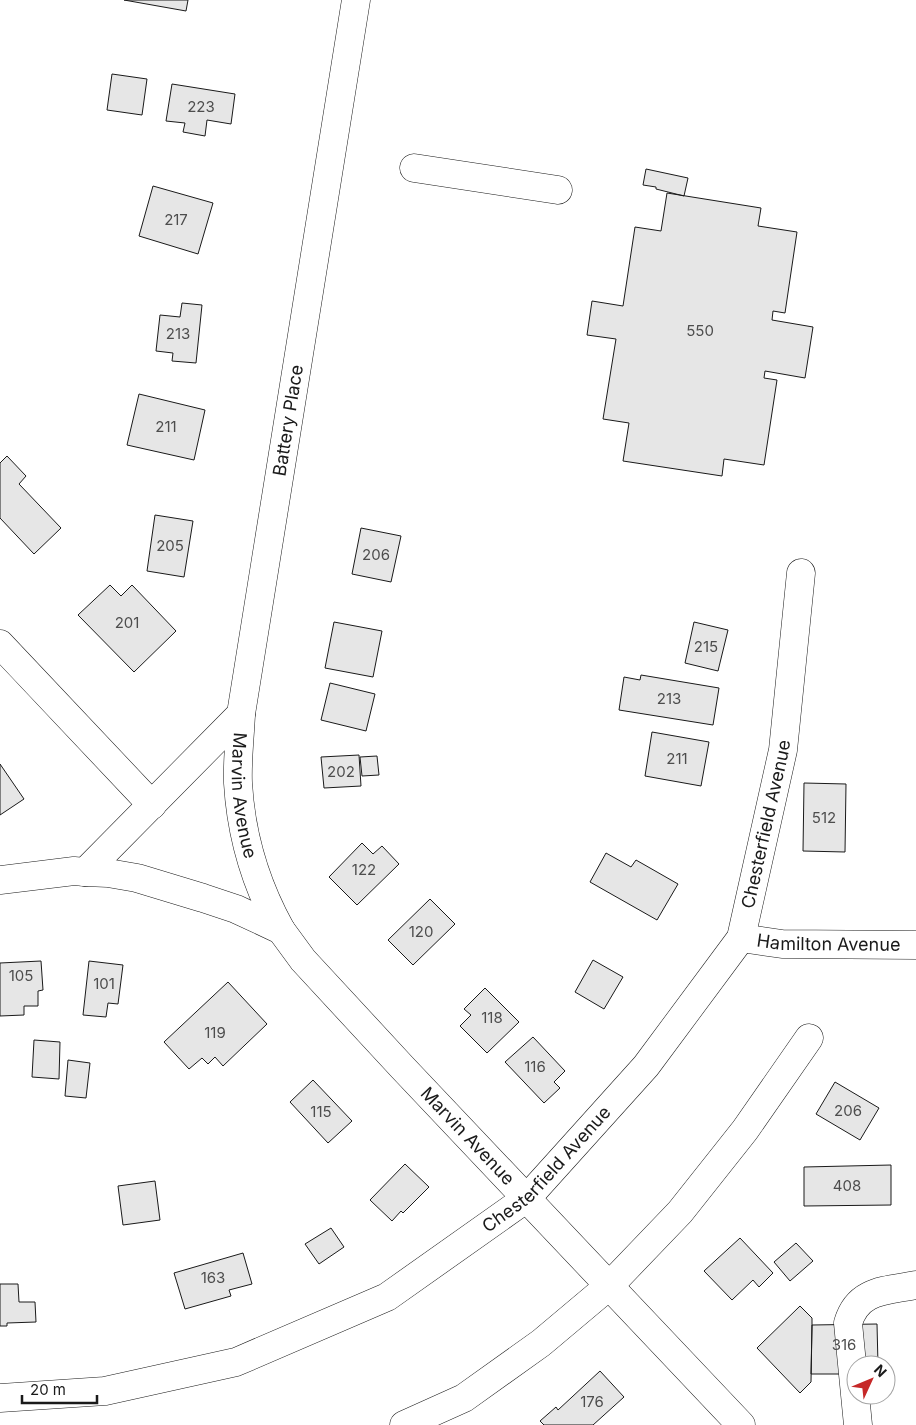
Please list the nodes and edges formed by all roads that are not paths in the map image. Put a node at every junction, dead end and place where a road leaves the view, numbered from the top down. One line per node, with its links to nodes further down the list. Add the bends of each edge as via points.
1 (356, 0): 6 (street, Battery Place)
2 (414, 168): 3 (street)
3 (558, 190)
4 (801, 574): 11 (street, Chesterfield Avenue, via 782,750)
5 (0, 644): 7 (street)
6 (241, 714): 7 (street); 10 (street, Marvin Avenue, via 238,782 242,822 254,869)
7 (152, 805): 8 (street)
8 (85, 872): 9 (street, Marvin Avenue); 10 (street, Marvin Avenue, via 137,878 236,909)
9 (0, 880)
10 (281, 930): 14 (street, Marvin Avenue, via 303,960)
11 (741, 938): 12 (street, Hamilton Avenue, via 782,944); 14 (street, Chesterfield Avenue, via 646,1066)
12 (916, 945)
13 (809, 1038): 15 (street, via 745,1130 680,1212)
14 (527, 1198): 15 (street, Marvin Avenue); 17 (street, Chesterfield Avenue, via 387,1297 236,1362 105,1391)
15 (610, 1285): 18 (street, via 541,1343 464,1398); 19 (street, Marvin Avenue)
16 (916, 1285): 20 (street, via 869,1295 851,1311 848,1323)
17 (0, 1398)
18 (404, 1425)
19 (741, 1425)
20 (858, 1425)

